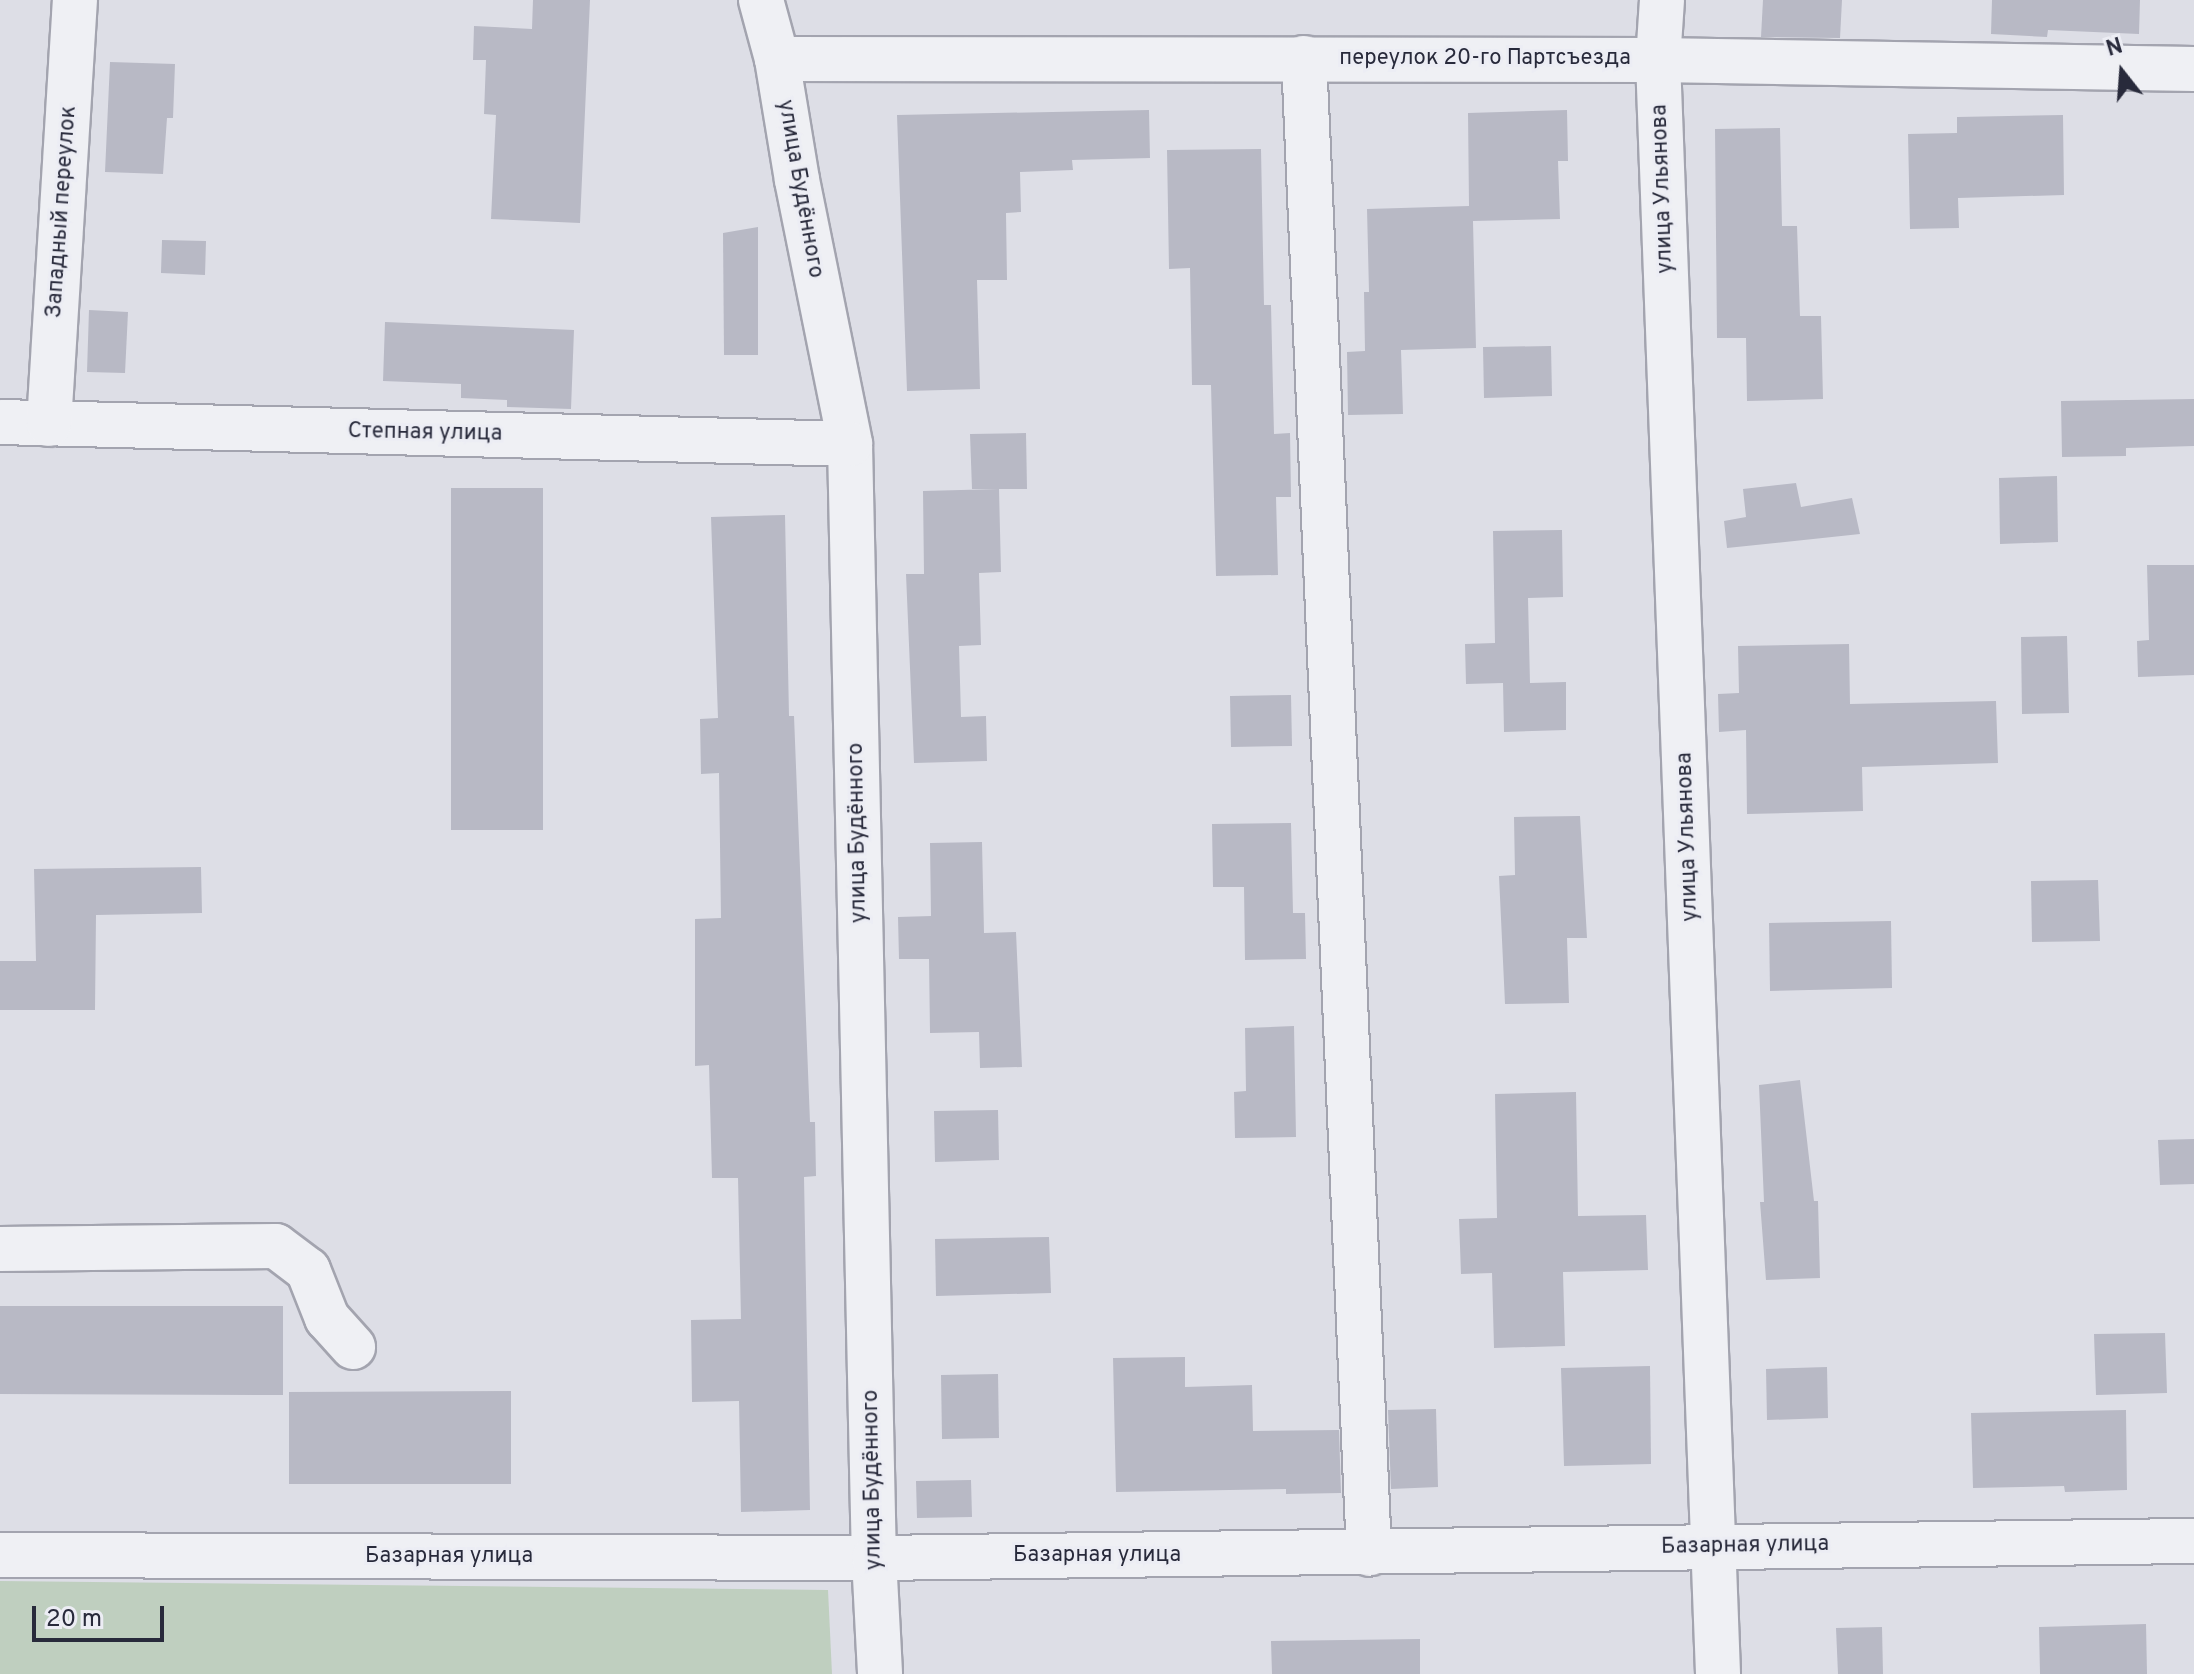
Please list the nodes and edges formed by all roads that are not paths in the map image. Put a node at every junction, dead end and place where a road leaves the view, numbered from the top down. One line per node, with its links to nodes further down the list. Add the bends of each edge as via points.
1 (75, 0): 9 (street, Западный переулок)
2 (761, 0): 5 (street, улица Будённого)
3 (1662, 0): 6 (street, улица Ульянова)
4 (1304, 58): 5 (street, переулок 20-го Партсъезда); 6 (street, переулок 20-го Партсъезда); 15 (street)
5 (777, 59): 10 (street, улица Будённого)
6 (1658, 60): 7 (street, переулок 20-го Партсъезда); 14 (street, улица Ульянова)
7 (2194, 69)
8 (0, 422): 9 (street, Степная улица)
9 (49, 424): 10 (street, Степная улица)
10 (850, 444): 17 (street, улица Будённого)
11 (0, 1249): 12 (street, via 276,1246 308,1270 327,1318)
12 (353, 1347)
13 (2194, 1541): 14 (street, Базарная улица)
14 (1714, 1545): 15 (street, Базарная улица); 19 (street, улица Ульянова)
15 (1369, 1554): 17 (street, Базарная улица)
16 (0, 1555): 17 (street, Базарная улица)
17 (874, 1558): 18 (street, улица Будённого)
18 (880, 1674)
19 (1718, 1674)

